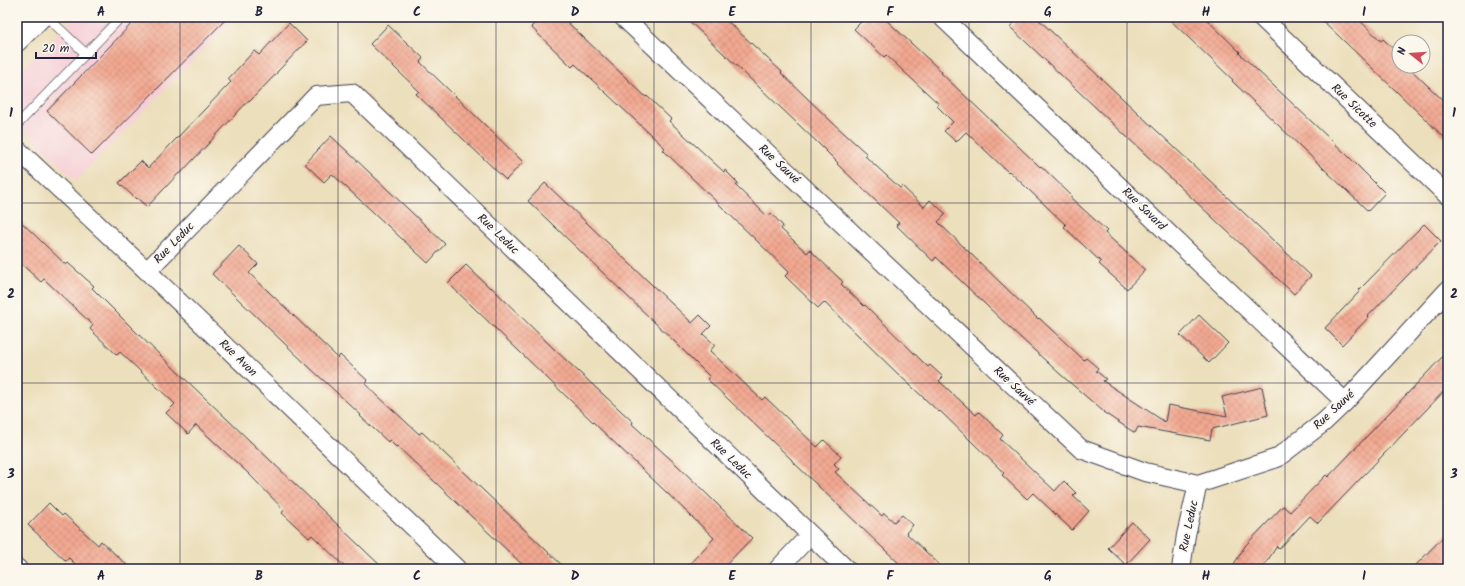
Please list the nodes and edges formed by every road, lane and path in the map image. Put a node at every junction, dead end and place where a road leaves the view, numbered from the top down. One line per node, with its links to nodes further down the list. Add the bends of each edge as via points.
1 (40, 17): 7 (main road)
2 (47, 17): 8 (lane)
3 (121, 17): 8 (lane)
4 (623, 17): 15 (street, Rue Sauvé, via 1081,449 1145,472)
5 (942, 17): 14 (street, Rue Savard)
6 (1261, 17): 11 (street, Rue Sicotte)
7 (17, 40)
8 (85, 53): 9 (lane)
9 (17, 125)
10 (17, 149): 12 (street, Rue Avon)
11 (1448, 196)
12 (147, 271): 16 (street, Rue Leduc, via 316,96 352,93); 17 (street, Rue Avon)
13 (1448, 290): 14 (street, Rue Sauvé)
14 (1345, 402): 15 (street, Rue Sauvé, via 1324,422 1277,458)
15 (1198, 484): 20 (street, Rue Leduc)
16 (810, 535): 18 (street); 19 (street, Rue Leduc)
17 (457, 569)
18 (778, 569)
19 (846, 569)
20 (1181, 569)

